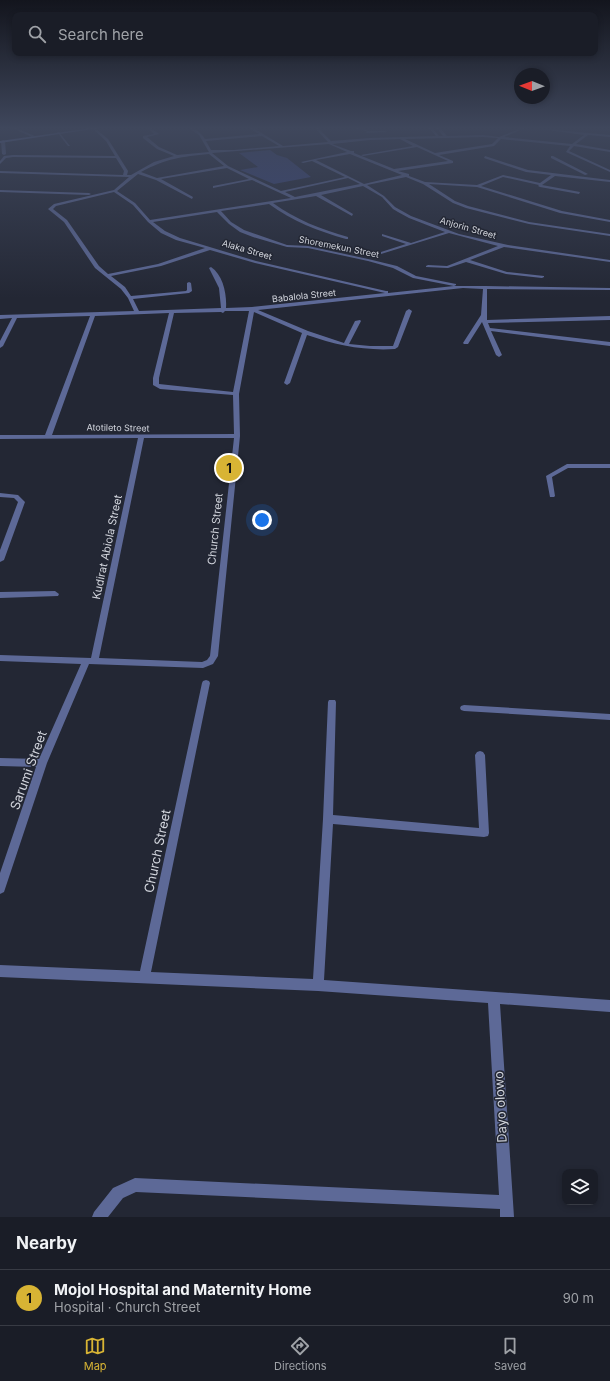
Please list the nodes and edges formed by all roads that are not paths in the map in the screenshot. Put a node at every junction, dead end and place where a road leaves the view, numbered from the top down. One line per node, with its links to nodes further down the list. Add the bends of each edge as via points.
1 (541, 184): 17 (street)
2 (121, 185): 15 (street)
3 (168, 185): 20 (street)
4 (224, 185): 13 (street)
5 (265, 185): 16 (street)
6 (314, 185): 16 (street)
7 (369, 185): 11 (street)
8 (428, 185): 29 (street, via 454,202 496,215 547,227)
9 (461, 185): 12 (street)
10 (480, 185): 12 (street)
11 (364, 186): 19 (street); 27 (street, Anjorin Street, via 386,199 394,208)
12 (477, 186): 26 (street, via 561,212)
13 (214, 187)
14 (0, 191): 18 (street)
15 (114, 191): 18 (street); 25 (street, Alaka Street, via 134,204)
16 (281, 192): 21 (street)
17 (578, 193)
18 (97, 195): 39 (street, via 56,205 50,209 66,221 88,256)
19 (317, 195): 21 (street); 24 (street)
20 (192, 198)
21 (294, 198): 22 (street)
22 (269, 202): 23 (street); 30 (street, via 298,222)
23 (219, 211): 25 (street); 42 (street, Shoremekun Street, via 230,223 254,236 287,246 368,260 395,267 415,276)
24 (352, 215)
25 (149, 221): 33 (street, Alaka Street, via 178,239)
26 (610, 221)
27 (449, 232): 31 (street); 32 (street, Anjorin Street)
28 (384, 235): 31 (street)
29 (610, 235)
30 (346, 238)
31 (410, 244): 34 (street)
32 (503, 246): 35 (street); 36 (street, Anjorin Street)
33 (211, 248): 39 (street, via 159,265); 45 (street, Alaka Street, via 255,262)
34 (384, 253)
35 (466, 260): 37 (street, via 443,268); 40 (street, via 506,273)
36 (610, 261)
37 (428, 266)
38 (211, 268): 48 (street, via 220,282 224,295)
39 (108, 275): 46 (street)
40 (542, 277)
41 (189, 283): 46 (street, via 190,291 187,292)
42 (463, 287): 43 (street, Babalola Street); 45 (street, Babalola Street)
43 (485, 287): 44 (street, Babalola Street); 53 (street)
44 (610, 289)
45 (390, 294): 47 (street, Babalola Street)
46 (130, 298): 51 (street)
47 (252, 309): 48 (street, Babalola Street); 60 (street); 67 (street, Church Street)
48 (223, 311): 50 (street, Babalola Street)
49 (409, 311): 63 (street, via 395,347)
50 (172, 312): 51 (street, Babalola Street); 67 (street, via 156,385)
51 (137, 313): 52 (street, Babalola Street)
52 (94, 315): 55 (street, Babalola Street); 68 (street)
53 (484, 315): 58 (street); 61 (street)
54 (0, 317): 55 (street, Babalola Street)
55 (15, 317): 64 (street)
56 (610, 318): 58 (street)
57 (358, 321): 63 (street)
58 (485, 322): 59 (street)
59 (489, 329): 62 (street); 65 (street)
60 (305, 332): 63 (street); 66 (street)
61 (466, 343)
62 (610, 344)
63 (346, 345)
64 (0, 346)
65 (499, 354)
66 (286, 382)
67 (236, 394): 69 (street, Church Street)
68 (48, 436): 70 (street, Atotileto Street); 71 (street, Atotileto Street)
69 (237, 436): 71 (street, Atotileto Street); 79 (street, Church Street, via 214,656 210,662 203,665)
70 (0, 437)
71 (141, 438): 79 (street, Kudirat Abiola Street)
72 (610, 466): 74 (street, via 567,466 549,476)
73 (0, 495): 75 (street, via 16,496 22,502)
74 (552, 496)
75 (0, 560)
76 (55, 594): 77 (street)
77 (0, 595)
78 (0, 658): 79 (street)
79 (90, 662): 86 (street, Sarumi Street)
80 (206, 683): 90 (street, Church Street)
81 (332, 702): 87 (street)
82 (464, 708): 83 (street)
83 (610, 717)
84 (480, 755): 87 (street, via 484,833)
85 (0, 762): 86 (street)
86 (42, 763): 88 (street, Sarumi Street)
87 (328, 819): 91 (street)
88 (0, 889)
89 (0, 972): 90 (street)
90 (144, 978): 91 (street)
91 (318, 985): 92 (street)
92 (494, 998): 93 (street); 94 (street, Dayo olowo)
93 (610, 1006)
94 (506, 1202): 95 (street, via 135,1185 118,1193); 96 (street, Dayo olowo)
95 (99, 1217)
96 (507, 1217)

